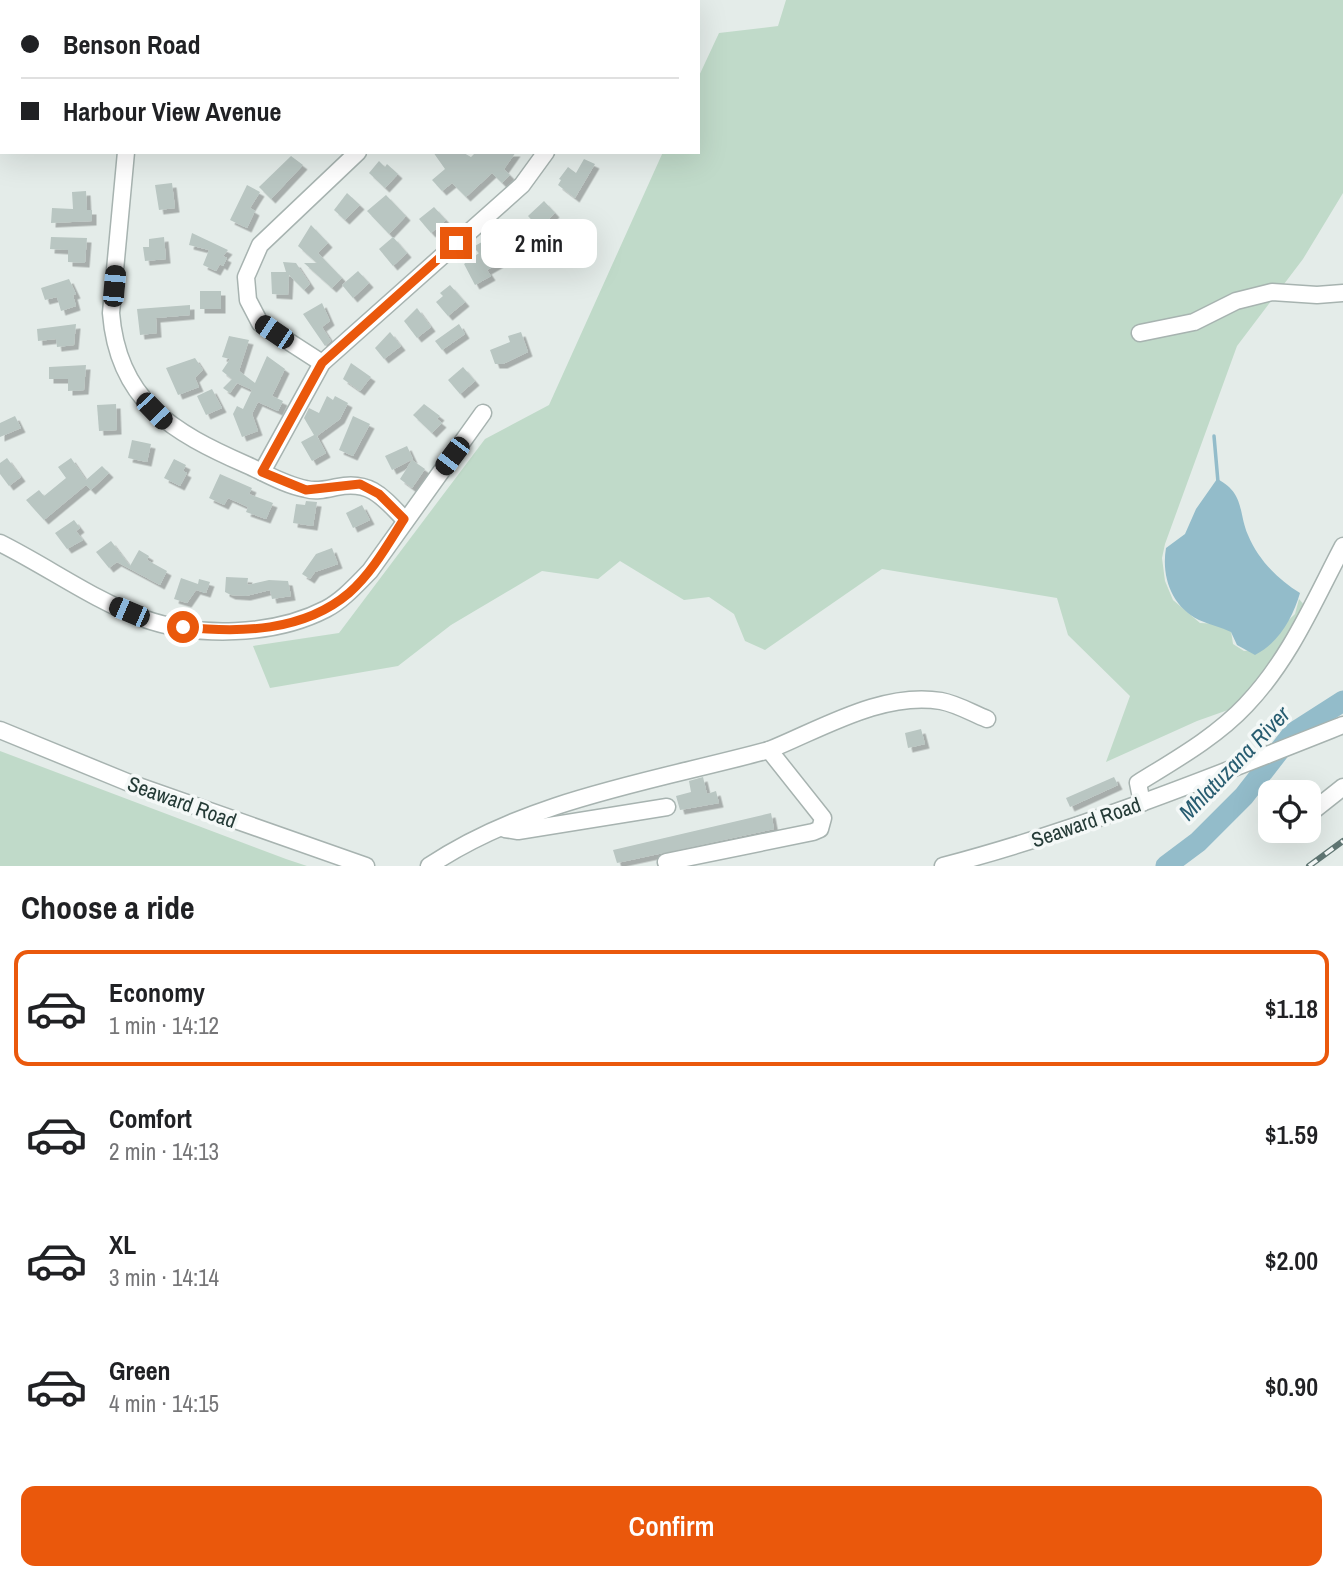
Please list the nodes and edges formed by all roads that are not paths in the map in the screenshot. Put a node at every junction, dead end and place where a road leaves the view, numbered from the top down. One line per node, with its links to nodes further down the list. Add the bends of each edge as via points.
1 (126, 154): 8 (street, via 111,313 113,338 127,376 164,422)
2 (356, 154): 6 (street, via 260,245 246,277 248,300 260,323)
3 (545, 154): 6 (street, via 522,185)
4 (1343, 293): 5 (street, via 1252,296 1194,322)
5 (1140, 333)
6 (322, 363): 8 (street)
7 (483, 413): 9 (street)
8 (262, 472): 9 (street, via 306,490 360,484 379,494)
9 (404, 519): 11 (street, via 370,570 328,608 300,620 241,629 183,627 145,619)
10 (0, 531): 11 (street)
11 (6, 546)
12 (1343, 546): 18 (street, via 1298,633 1259,690 1228,722 1138,783)
13 (987, 719): 16 (street, via 956,705 913,699 888,703)
14 (1343, 725): 18 (street, Seaward Road)
15 (0, 730): 23 (street, Seaward Road, via 127,782)
16 (769, 750): 21 (street, via 581,799); 22 (street, via 823,818 820,829)
17 (1343, 786): 19 (street)
18 (1142, 803): 25 (street, Seaward Road)
19 (1321, 804)
20 (667, 807): 21 (street, via 518,831)
21 (502, 828): 24 (street)
22 (666, 862)
23 (366, 866)
24 (429, 866)
25 (943, 866)

